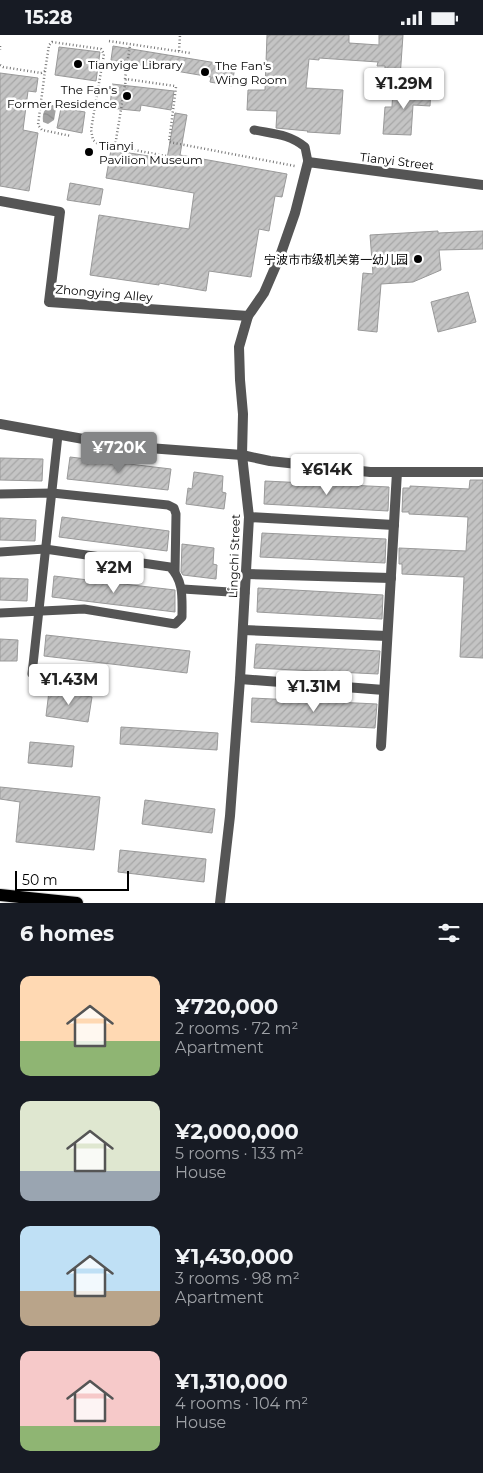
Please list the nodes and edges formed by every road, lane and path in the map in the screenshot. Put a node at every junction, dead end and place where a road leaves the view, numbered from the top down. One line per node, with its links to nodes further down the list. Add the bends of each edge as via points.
1 (180, 35): 4 (path)
2 (109, 41): 3 (path)
3 (130, 44): 4 (path); 8 (path)
4 (179, 51): 5 (path)
5 (190, 53)
6 (0, 65): 7 (path, via 41,73)
7 (45, 71): 10 (path, via 38,125 42,130); 11 (path, via 52,42 103,51 90,136 94,142)
8 (125, 80): 11 (path); 13 (path, via 176,87 169,142)
9 (254, 130): 13 (lane, via 291,137 305,147)
10 (71, 135)
11 (115, 146): 12 (path)
12 (166, 156)
13 (307, 165): 14 (street, Tianyi Street); 16 (street, Lingchi Street, via 280,256 264,293)
14 (483, 185)
15 (0, 201): 16 (street, Zhongying Alley, via 60,212 49,302)
16 (248, 316): 19 (street, Lingchi Street, via 239,347)
17 (0, 424): 18 (street)
18 (58, 435): 19 (street, via 122,446); 22 (lane)
19 (242, 455): 20 (street, via 370,472); 24 (street, Lingchi Street)
20 (397, 472): 21 (street); 25 (street)
21 (483, 472)
22 (52, 493): 23 (lane); 26 (lane); 28 (lane, via 174,508)
23 (0, 495)
24 (249, 517): 25 (street); 29 (street, Lingchi Street)
25 (394, 525): 30 (street)
26 (45, 549): 27 (lane); 28 (lane, via 170,567); 33 (lane)
27 (0, 552)
28 (175, 572): 31 (lane)
29 (246, 574): 30 (street); 32 (street, Lingchi Street)
30 (391, 578): 36 (street)
31 (183, 589): 32 (lane); 33 (lane, via 182,617 175,624 84,609)
32 (245, 593): 35 (street, Lingchi Street)
33 (38, 611): 34 (lane); 37 (lane)
34 (0, 613)
35 (243, 630): 36 (street); 38 (street, Lingchi Street)
36 (387, 636): 39 (street)
37 (32, 674)
38 (240, 679): 39 (street); 43 (street, Lingchi Street)
39 (384, 690): 40 (street)
40 (380, 746)
41 (0, 895): 42 (main road)
42 (76, 903)
43 (220, 903)

